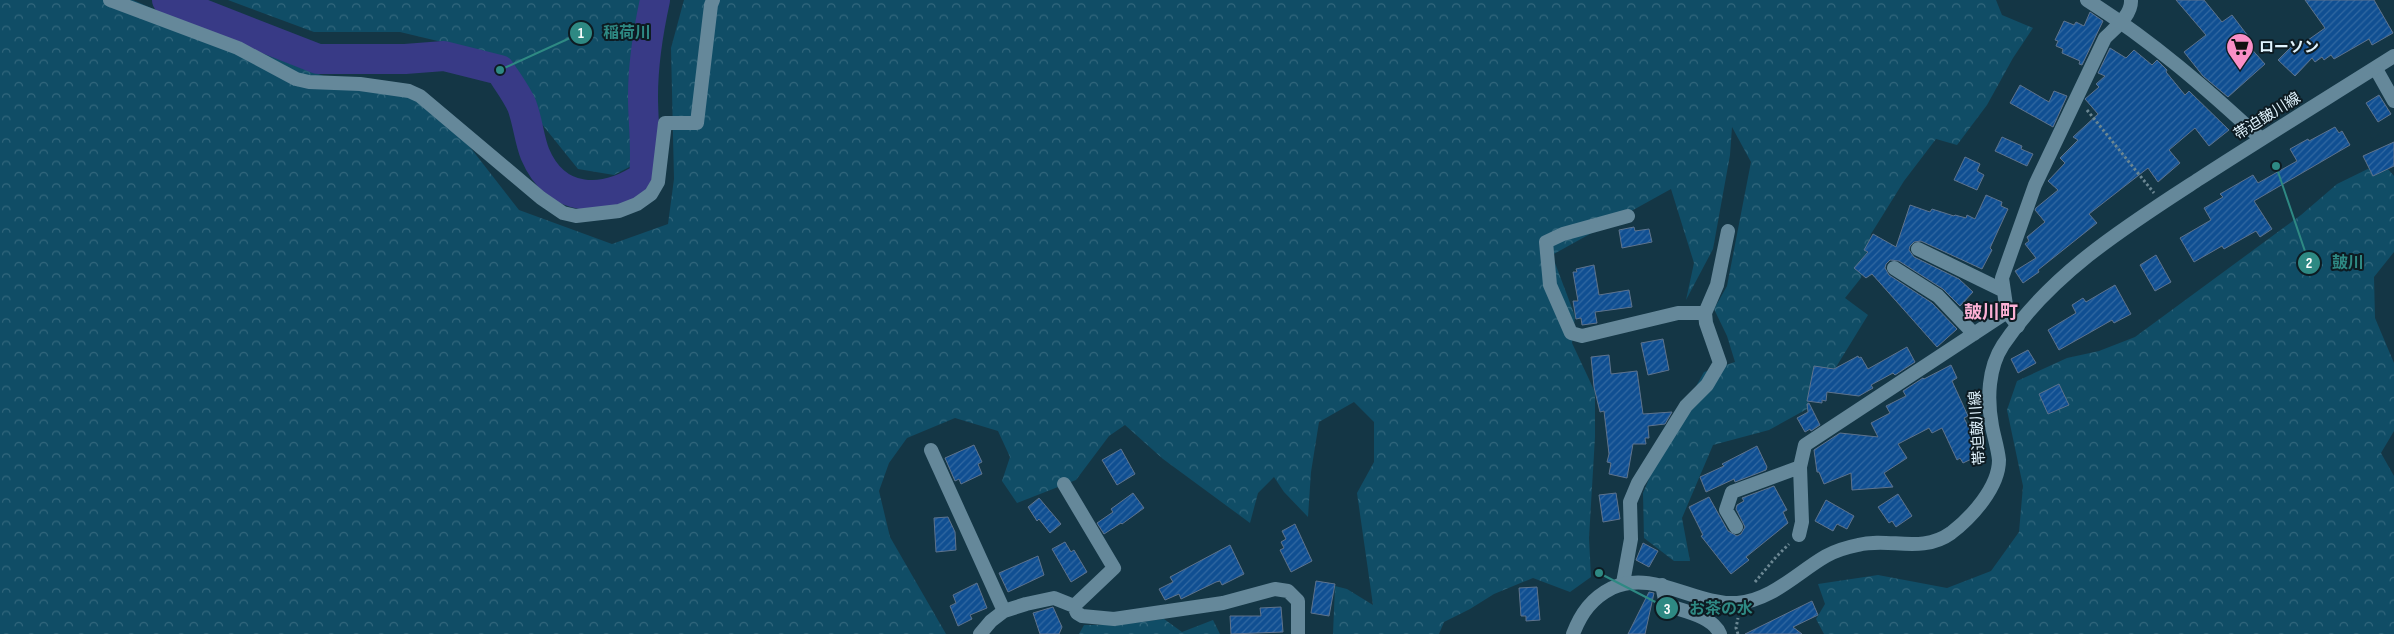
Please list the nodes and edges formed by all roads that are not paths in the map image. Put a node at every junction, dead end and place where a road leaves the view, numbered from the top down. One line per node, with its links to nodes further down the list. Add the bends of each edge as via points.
1 (110, 0): 2 (street, via 238,48 296,79 399,89 420,96 541,198 563,213 576,216 619,211 651,194 658,182 665,123 697,123)
2 (713, 0)
3 (2087, 0): 5 (street)
4 (2131, 0): 5 (street)
5 (2122, 22): 9 (street, via 2199,81); 14 (street, via 2105,38 2035,185 2002,278)
6 (2394, 56): 7 (street, 帯迫皷川線)
7 (2376, 68): 8 (street); 9 (street, 帯迫皷川線)
8 (2394, 101)
9 (2261, 139): 17 (street, 帯迫皷川線, via 2129,224 2047,292)
10 (1628, 216): 16 (street, via 1562,234 1546,242 1550,285 1571,333 1582,336 1678,313)
11 (1728, 231): 16 (street, via 1717,285)
12 (1918, 249): 14 (street)
13 (1894, 268): 18 (street, via 1938,296)
14 (2002, 290): 15 (street)
15 (2007, 312): 17 (street); 18 (street)
16 (1705, 313): 24 (street, via 1720,363 1707,385 1686,406 1638,483 1630,502 1631,539)
17 (2018, 326): 25 (street, 帯迫皷川線, via 1996,357 1990,379 1991,417 1999,459 1997,471 1983,499 1951,533 1925,543 1860,544 1828,555 1785,584 1740,603 1695,597)
18 (1974, 334): 20 (street, via 1805,445)
19 (931, 450): 27 (street)
20 (1800, 467): 22 (street, via 1732,492 1726,510); 23 (street, via 1802,522)
21 (1064, 484): 26 (street, via 1114,568)
22 (1736, 527)
23 (1798, 536)
24 (1623, 583): 25 (street, 帯迫皷川線); 30 (street, 帯迫皷川線, via 1593,600 1578,621)
25 (1662, 586): 31 (street, via 1666,605 1698,616 1718,628)
26 (1074, 606): 27 (street, via 1054,598); 29 (street, via 1082,616 1114,620 1223,603 1275,589 1288,591 1298,600)
27 (1004, 612): 28 (street)
28 (980, 634)
29 (1298, 634)
30 (1574, 634)
31 (1720, 634)

